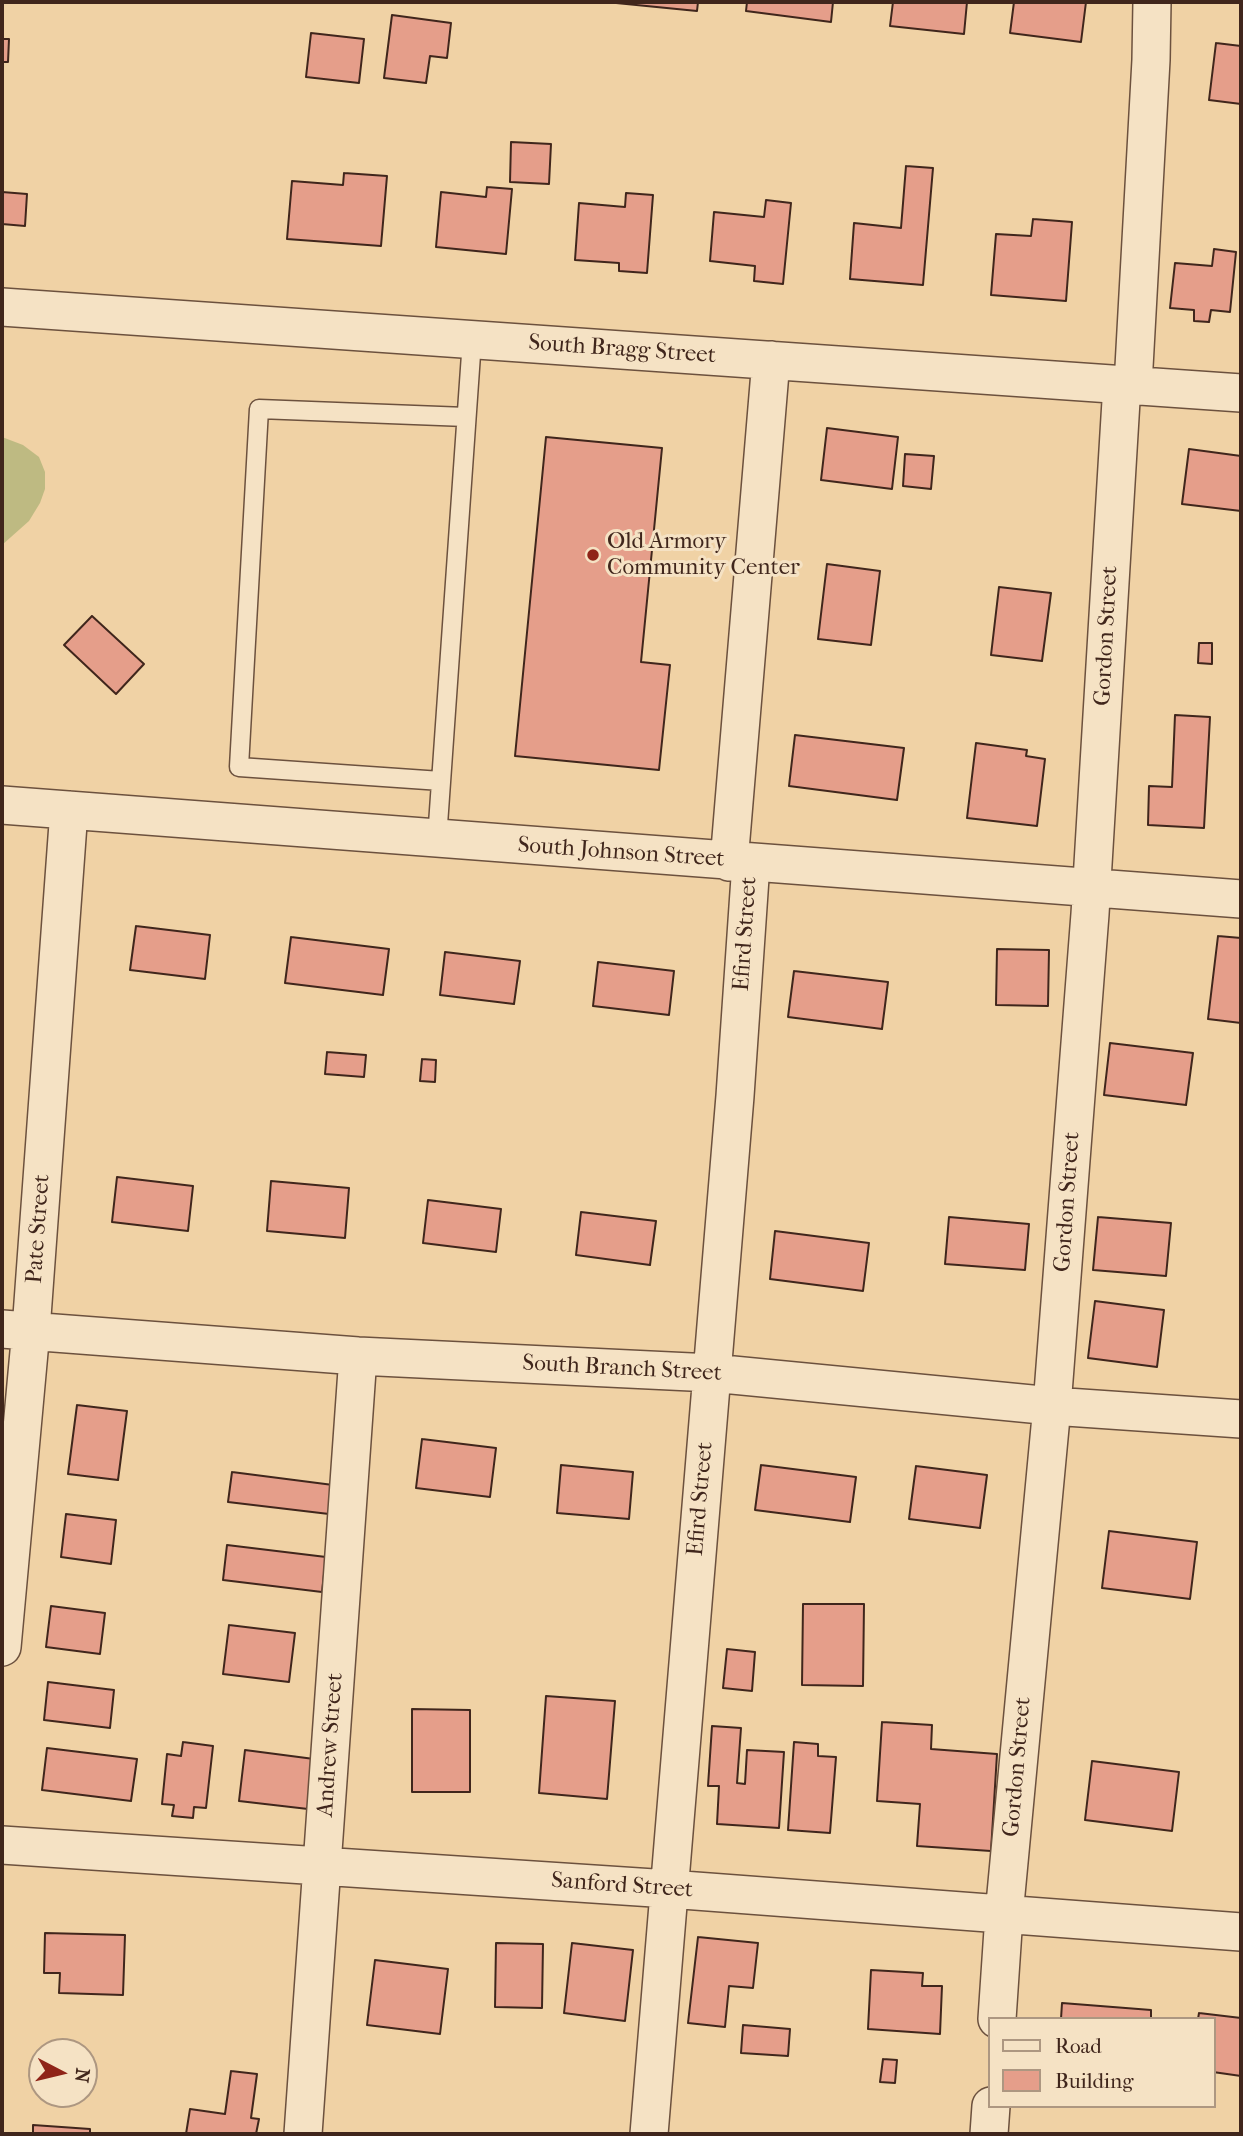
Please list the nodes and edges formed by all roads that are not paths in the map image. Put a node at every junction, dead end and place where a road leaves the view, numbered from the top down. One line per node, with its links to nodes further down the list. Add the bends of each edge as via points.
1 (1152, 2): 5 (street, Gordon Street)
2 (2, 307): 3 (street, South Bragg Street)
3 (472, 340): 4 (street, South Bragg Street); 7 (lane)
4 (771, 360): 5 (street, South Bragg Street); 12 (street, Efird Street)
5 (1127, 384): 6 (street, South Bragg Street); 13 (street, Gordon Street)
6 (1241, 393)
7 (466, 417): 8 (lane); 8 (lane, via 259,409 239,767)
8 (441, 781): 11 (lane)
9 (2, 805): 10 (street, South Johnson Street)
10 (69, 810): 11 (street, South Johnson Street); 15 (street, Pate Street)
11 (437, 839): 12 (street, South Johnson Street)
12 (740, 862): 13 (street, South Johnson Street); 17 (street, Efird Street, via 735,1096)
13 (1092, 888): 14 (street, South Johnson Street); 18 (street, Gordon Street)
14 (1241, 899)
15 (17, 1330): 16 (street, South Branch Street); 20 (street, Pate Street)
16 (358, 1356): 17 (street, South Branch Street); 22 (street, Andrew Street)
17 (712, 1373): 18 (street, South Branch Street); 23 (street, Efird Street)
18 (1052, 1406): 19 (street, South Branch Street); 24 (street, Gordon Street)
19 (1241, 1419)
20 (2, 1647)
21 (2, 1845): 22 (street, Sanford Street)
22 (322, 1867): 23 (street, Sanford Street); 28 (street, Andrew Street)
23 (669, 1889): 24 (street, Sanford Street); 29 (street, Efird Street)
24 (1004, 1915): 25 (street, Sanford Street); 26 (street, Gordon Street)
25 (1241, 1932)
26 (997, 2017)
27 (991, 2108): 30 (street)
28 (303, 2134)
29 (649, 2134)
30 (989, 2134)

